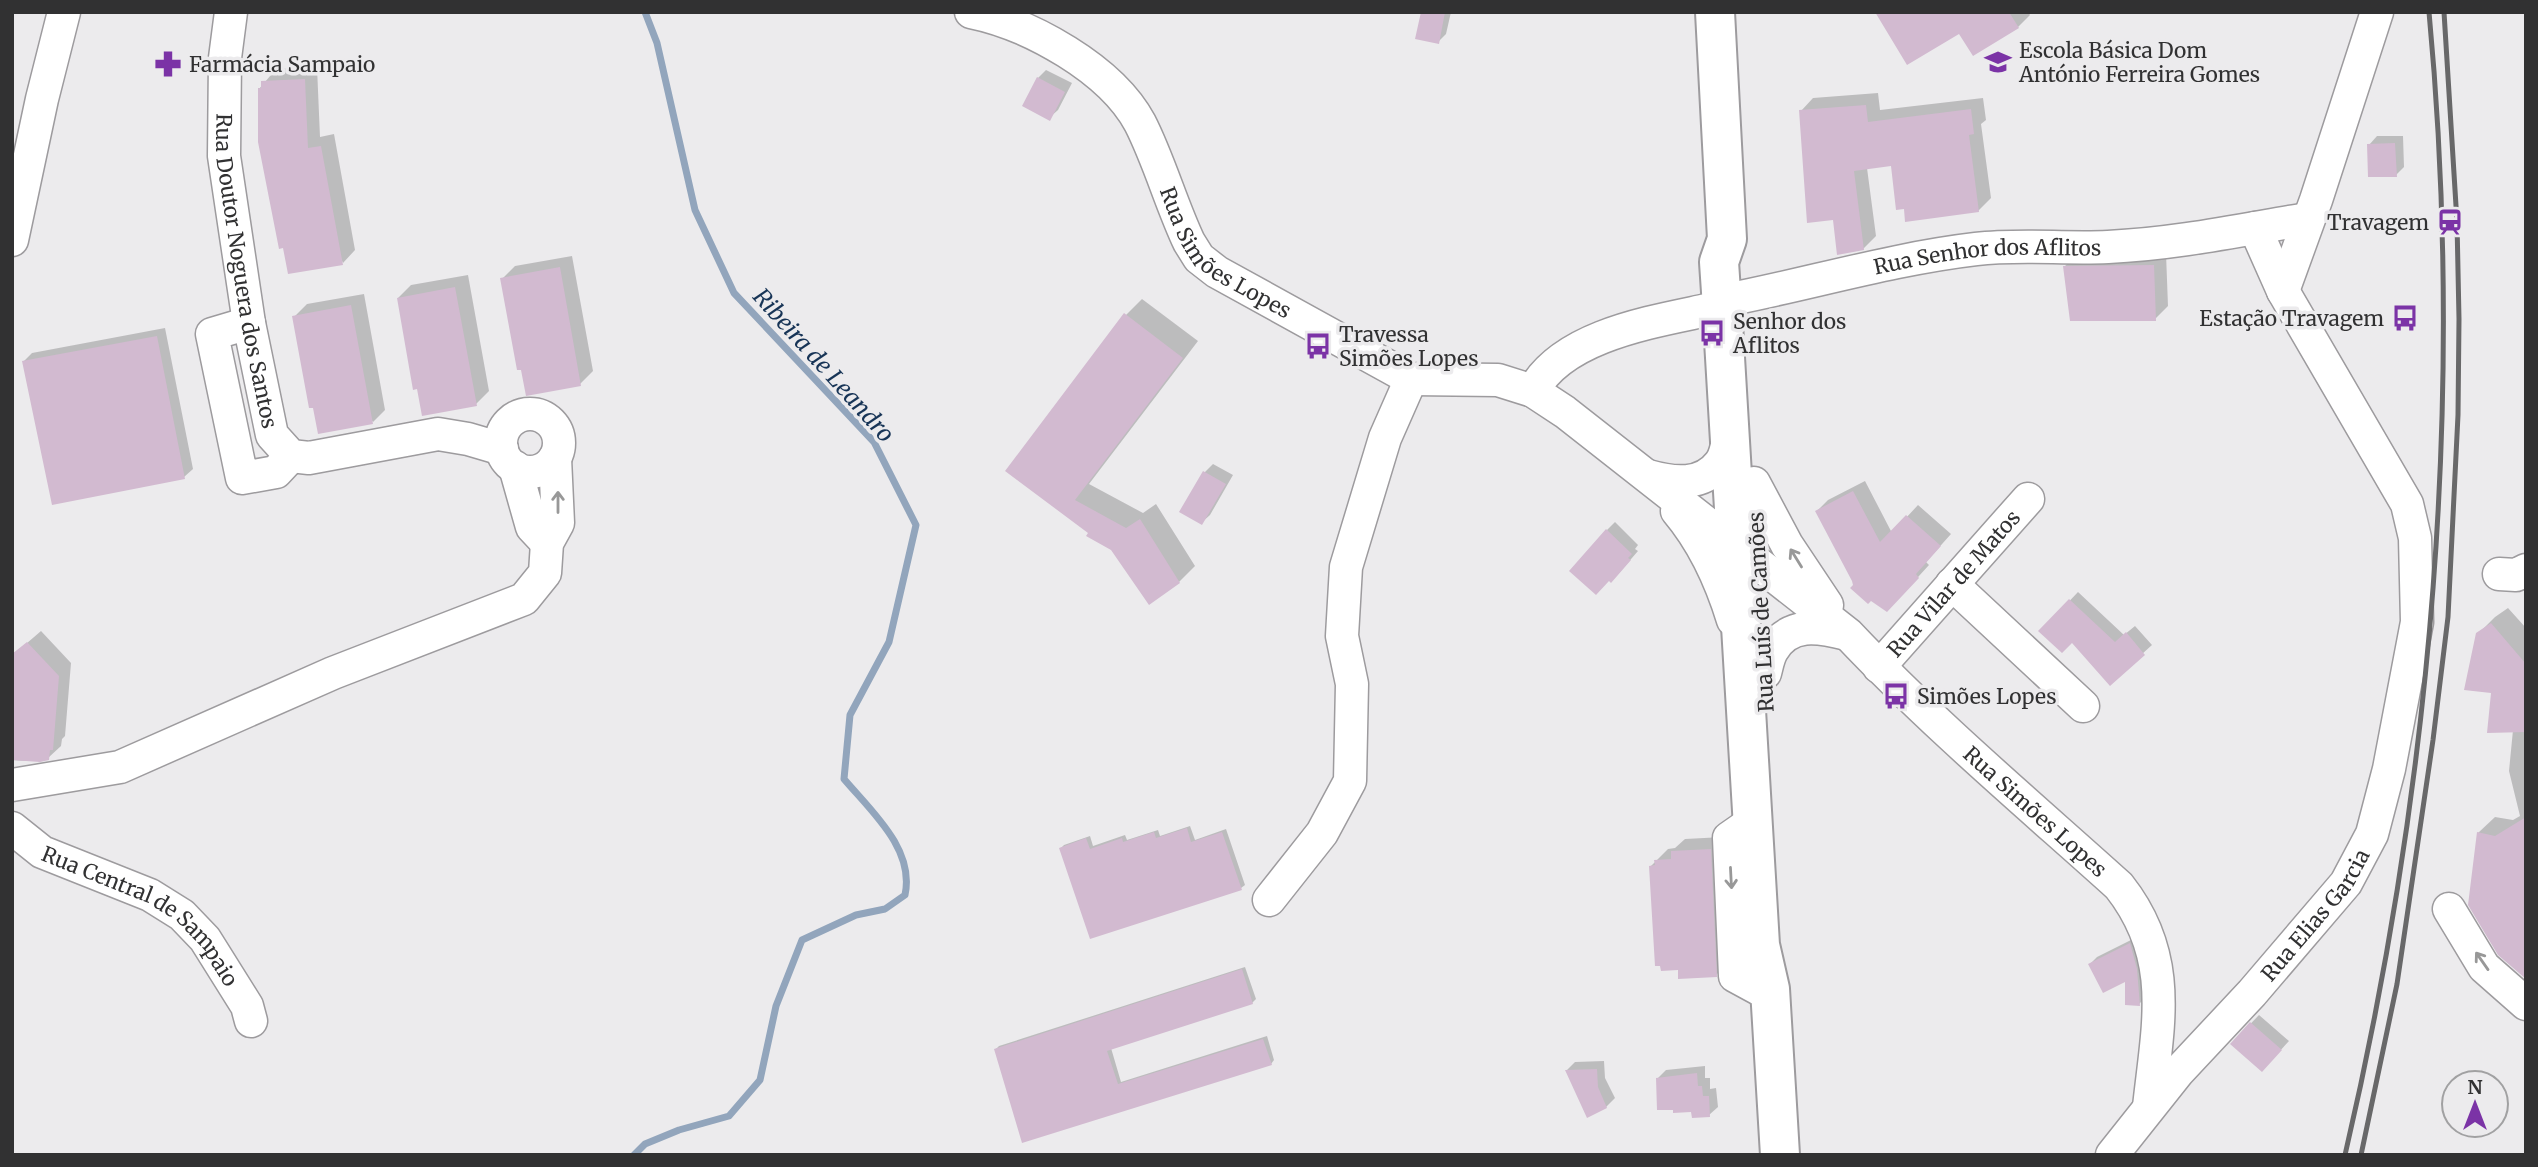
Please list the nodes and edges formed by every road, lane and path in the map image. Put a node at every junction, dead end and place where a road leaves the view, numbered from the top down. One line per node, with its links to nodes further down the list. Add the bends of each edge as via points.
1 (64, 12): 8 (street)
2 (232, 12): 11 (street, Rua Doutor Noguera dos Santos, via 225,58 224,156)
3 (1715, 12): 10 (main road, Rua Luís de Camões, via 1727,239 1719,262)
4 (2377, 12): 6 (street)
5 (977, 13): 12 (street, Rua Simões Lopes, via 1015,25 1080,59 1122,97 1140,123 1179,221 1199,258)
6 (2308, 219): 7 (street, Rua Senhor dos Aflitos); 9 (street)
7 (2255, 228): 9 (street); 10 (street, Rua Senhor dos Aflitos, via 2109,247 1979,249 1930,256)
8 (12, 240)
9 (2283, 291): 38 (street, Rua Elias Garcia, via 2407,504 2415,538 2417,622 2372,834 2346,883)
10 (1723, 304): 13 (street, Rua Senhor dos Aflitos, via 1594,340 1553,366); 16 (main road, Rua Luís de Camões); 23 (main road, Rua Luís de Camões); 23 (street, Rua Simões Lopes, via 1734,328)
11 (248, 323): 17 (street, Rua Doutor Noguera dos Santos, via 272,435); 17 (street, via 212,334 242,478 276,472)
12 (1411, 379): 13 (street, Rua Simões Lopes, via 1498,380); 31 (street, via 1385,438 1346,567 1342,636 1352,684 1350,781 1322,833)
13 (1533, 391): 20 (street, Rua Simões Lopes)
14 (524, 414): 15 (street, Rua Doutor Noguera dos Santos, via 456,423); 18 (street, via 504,432); 19 (street, via 551,422 559,439)
15 (438, 434): 17 (street, Rua Doutor Noguera dos Santos, via 309,458); 18 (street, Rua Doutor Noguera dos Santos, via 468,439)
16 (1729, 437): 20 (street, Rua Simões Lopes, via 1721,462 1706,475 1686,482); 23 (main road, Rua Luís de Camões)
17 (291, 456)
18 (509, 458): 19 (street, Rua Doutor Noguera dos Santos, via 533,472); 22 (street, via 532,527)
19 (555, 458): 22 (street, one-way to 19, via 558,523)
20 (1647, 476): 23 (street, Rua Simões Lopes); 26 (street, Rua Simões Lopes, via 1688,525 1710,562)
21 (2028, 499): 24 (street, Rua Vilar de Matos)
22 (547, 543): 29 (street, via 545,573 524,599 333,673 120,767)
23 (1748, 547): 25 (street, Rua Simões Lopes); 25 (street, Rua Simões Lopes, one-way to 23, via 1787,545); 26 (main road, Rua Luís de Camões); 33 (street, Rua Simões Lopes, via 1764,849)
24 (1952, 584): 27 (street, Rua Vilar de Matos); 28 (street)
25 (1848, 634): 26 (street, via 1804,627); 27 (street, Rua Simões Lopes)
26 (1753, 662): 33 (main road, Rua Luís de Camões); 34 (main road, Rua Luís de Camões, one-way to 34, via 1752,822 1760,944)
27 (1879, 667): 37 (street, Rua Simões Lopes, via 2119,886 2137,908 2157,968)
28 (2083, 706)
29 (12, 785)
30 (12, 828): 36 (street, Rua Central de Sampaio, via 42,852 150,895 183,915 205,939)
31 (1269, 900)
32 (2449, 909): 35 (street, one-way to 32, via 2484,967)
33 (1778, 944): 34 (main road, Rua Luís de Camões)
34 (1770, 992): 40 (main road, Rua Luís de Camões)
35 (2526, 1004)
36 (251, 1020)
37 (2160, 1022): 38 (street); 39 (street, Rua Simões Lopes)
38 (2199, 1048): 39 (street, Rua Elias Garcia)
39 (2149, 1107): 41 (street, Rua Elias Garcia)
40 (1780, 1155)
41 (2112, 1155)

